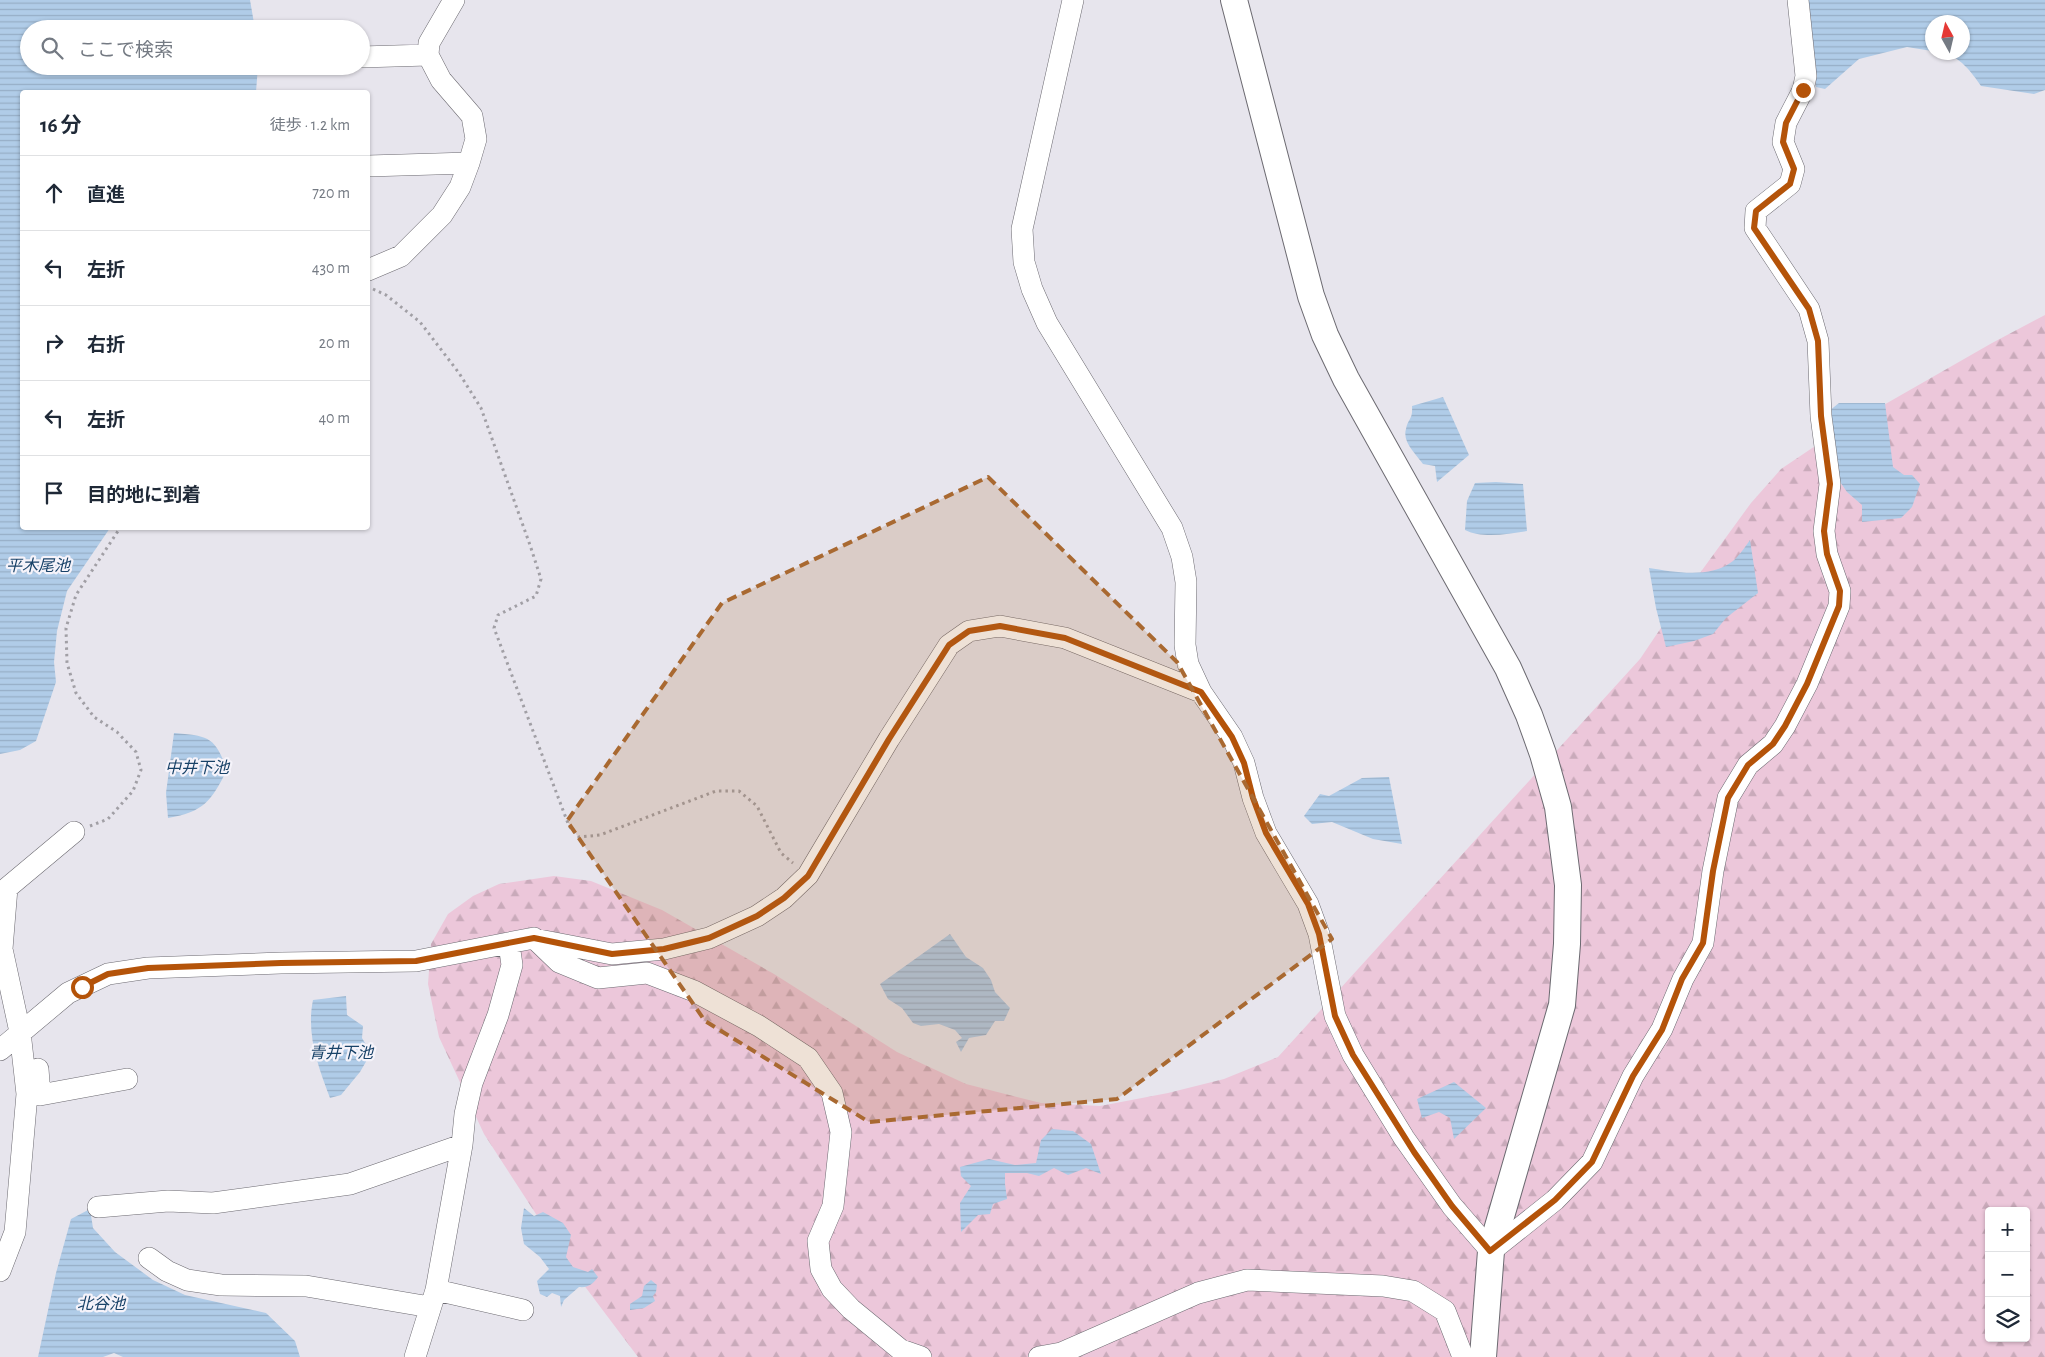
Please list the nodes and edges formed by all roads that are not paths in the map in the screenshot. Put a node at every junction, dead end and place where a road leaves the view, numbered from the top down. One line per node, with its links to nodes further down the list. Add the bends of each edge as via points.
1 (454, 0): 5 (street, via 430,44)
2 (1073, 0): 10 (street, via 1022,229 1024,262 1047,323 1172,528 1186,582 1185,644 1188,664)
3 (1234, 0): 19 (street, via 1297,247 1325,335 1346,379 1508,668 1544,754 1558,808 1568,885 1562,1005)
4 (1798, 0): 19 (street, via 1806,76 1803,90 1786,123 1783,142 1794,169 1790,184 1756,211 1754,228 1809,309 1818,341 1821,416 1830,484 1824,531 1827,554 1840,591 1839,606 1807,684 1785,726 1773,744 1748,765 1728,798 1703,943 1682,979 1662,1030 1633,1076 1592,1162 1555,1200)
5 (428, 55): 6 (street); 7 (street, via 441,80 472,116 476,139)
6 (370, 57)
7 (469, 163): 8 (street); 9 (street, via 460,187 442,215 401,256)
8 (370, 166)
9 (370, 269)
10 (1201, 692): 12 (street, via 1065,638 1000,626 969,631 949,645 808,876 784,898 757,916 709,938 664,949 612,954); 19 (street, via 1232,737 1244,763 1266,833 1308,904 1319,934 1335,1016 1353,1055 1446,1199)
11 (74, 832): 14 (street, via 6,888 2,949)
12 (534, 938): 13 (street); 25 (street, via 559,962 598,978 647,973 694,991 759,1026 808,1058 832,1093 841,1132 833,1206 818,1241 821,1269 832,1289 851,1309 901,1350)
13 (508, 944): 14 (street, via 416,961 148,968 108,974 68,994); 17 (street, via 512,965 498,1015 472,1083)
14 (27, 1026): 15 (street); 16 (street, via 40,1095); 21 (street, via 27,1094 15,1232)
15 (0, 1050)
16 (127, 1079)
17 (462, 1145): 18 (street, via 350,1184 213,1203 168,1201); 22 (street)
18 (98, 1207)
19 (1490, 1251): 28 (street)
20 (149, 1258): 22 (street, via 187,1280 221,1285 306,1286)
21 (0, 1271)
22 (433, 1298): 23 (street); 24 (street)
23 (523, 1310)
24 (415, 1357)
25 (922, 1357)
26 (1039, 1357): 27 (street, via 1061,1352 1198,1293 1247,1280 1383,1286 1413,1291 1445,1311)
27 (1463, 1357)
28 (1483, 1357)

